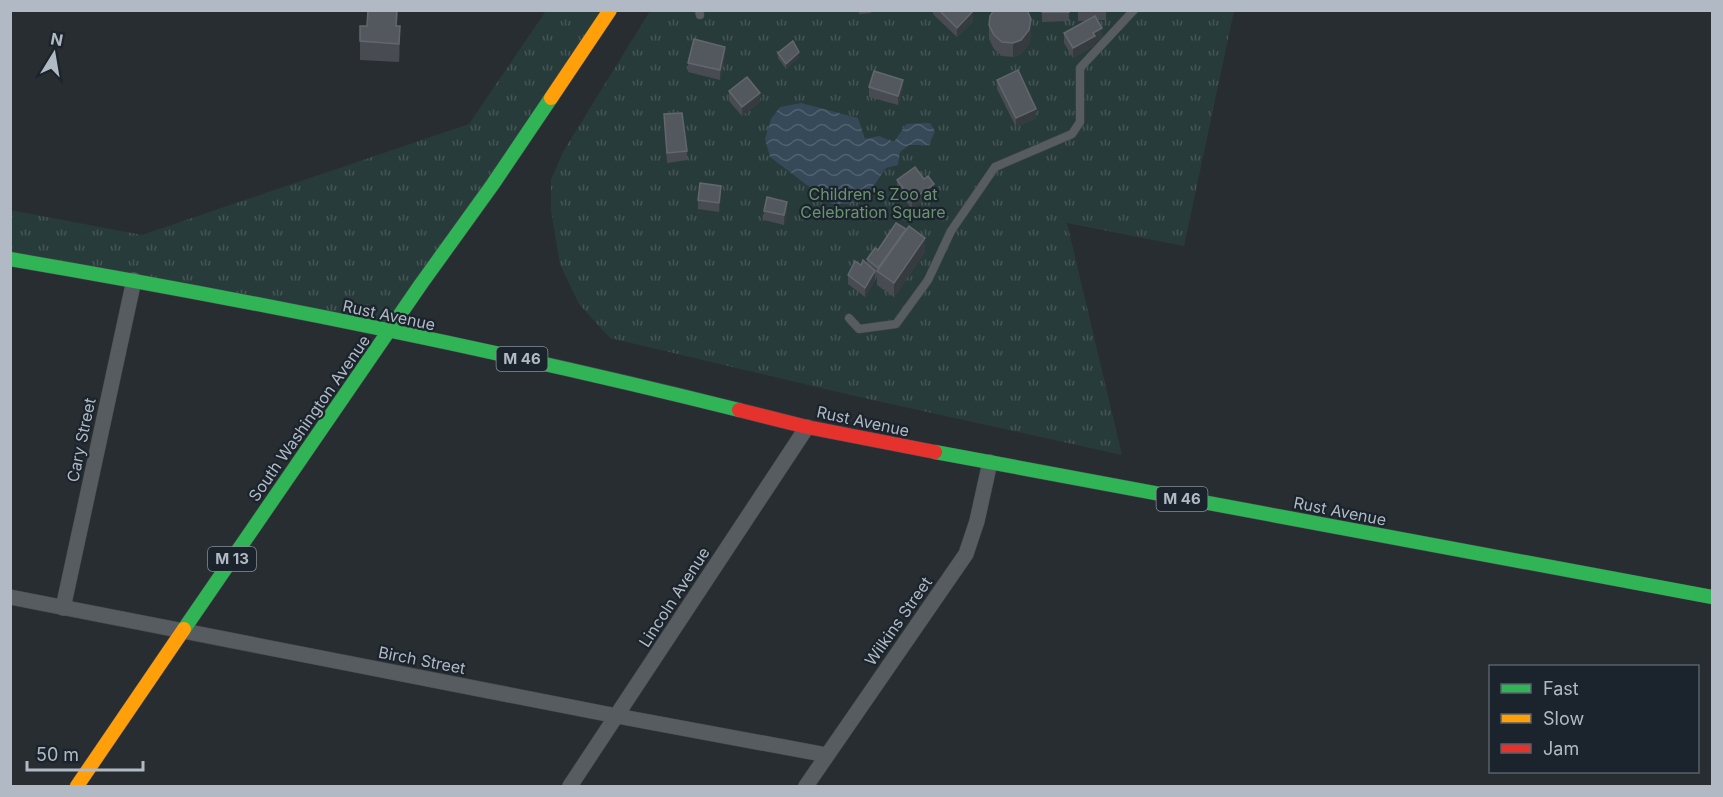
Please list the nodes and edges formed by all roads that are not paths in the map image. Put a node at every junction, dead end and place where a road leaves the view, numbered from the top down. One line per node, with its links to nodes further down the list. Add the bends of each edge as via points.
1 (610, 10): 6 (main road, South Washington Avenue / M 13)
2 (1134, 10): 5 (lane, via 1080,68 1080,122 1072,134 995,166 951,231 928,279 896,324 859,329)
3 (10, 259): 4 (main road, Rust Avenue / M 46)
4 (134, 280): 6 (main road, Rust Avenue / M 46); 11 (street, Cary Street)
5 (849, 318)
6 (388, 332): 7 (main road, Rust Avenue / M 46, via 578,372); 12 (main road, South Washington Avenue / M 13)
7 (807, 427): 8 (main road, Rust Avenue / M 46); 13 (street, Lincoln Avenue)
8 (990, 462): 10 (main road, Rust Avenue / M 46); 14 (street, Wilkins Street, via 966,554)
9 (10, 597): 11 (street, Birch Street)
10 (1713, 597)
11 (63, 608): 12 (street, Birch Street)
12 (182, 632): 13 (street, Birch Street); 15 (main road, South Washington Avenue / M 13)
13 (617, 716): 14 (street, Birch Street); 16 (street, Lincoln Avenue)
14 (826, 755): 17 (street, Wilkins Street)
15 (77, 786)
16 (570, 786)
17 (806, 786)

